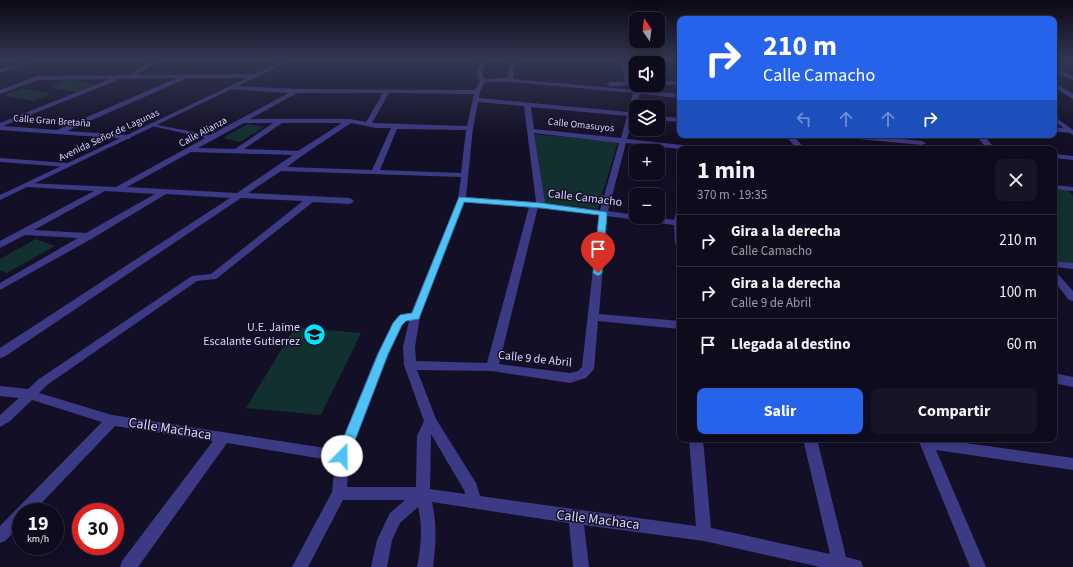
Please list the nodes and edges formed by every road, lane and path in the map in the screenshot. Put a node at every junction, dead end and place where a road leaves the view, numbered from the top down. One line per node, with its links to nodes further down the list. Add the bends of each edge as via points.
1 (16, 85): 11 (street)
2 (101, 85): 27 (street)
3 (165, 85): 32 (street)
4 (236, 85): 8 (street, Avenida Señor de Lagunas)
5 (481, 85): 15 (street)
6 (587, 85): 9 (street)
7 (1057, 86): 16 (street)
8 (231, 88): 10 (street); 25 (street, Avenida Señor de Lagunas)
9 (629, 88)
10 (296, 91): 12 (street); 22 (street, Calle Alianza)
11 (0, 92)
12 (387, 92): 15 (street); 26 (street)
13 (658, 92): 14 (street)
14 (677, 95)
15 (477, 96): 17 (street); 30 (street)
16 (1073, 97)
17 (527, 105): 18 (street); 33 (street)
18 (629, 115)
19 (665, 119): 20 (street)
20 (677, 120)
21 (1057, 120): 34 (street)
22 (245, 121): 23 (street); 36 (street, Calle Alianza)
23 (280, 121): 24 (street); 46 (street)
24 (350, 121): 26 (street); 47 (street)
25 (154, 124): 35 (street, Avenida Señor de Lagunas); 36 (street)
26 (368, 124): 28 (street)
27 (0, 126): 32 (street, Calle Gran Bretaña)
28 (395, 126): 30 (street); 53 (street)
29 (629, 127): 40 (street, Calle 9 de Abril)
30 (470, 128): 54 (street)
31 (1057, 130): 34 (street)
32 (60, 131): 35 (street, Calle Gran Bretaña)
33 (532, 131): 40 (street, Calle Omasuyos); 66 (street)
34 (1071, 132)
35 (127, 137): 51 (street, Avenida Señor de Lagunas)
36 (213, 138): 45 (street, Calle Alianza)
37 (791, 138): 41 (street)
38 (861, 138): 42 (street)
39 (982, 138): 43 (street)
40 (624, 141): 44 (street, Calle Omasuyos); 67 (street, Calle 9 de Abril)
41 (798, 146)
42 (924, 146)
43 (989, 146)
44 (677, 147)
45 (190, 150): 46 (street); 58 (street, Calle Alianza)
46 (235, 152): 47 (street)
47 (300, 153): 52 (street)
48 (1057, 156): 49 (street)
49 (1073, 158)
50 (0, 160): 51 (street)
51 (67, 165): 55 (street, Avenida Señor de Lagunas)
52 (278, 169): 53 (street); 61 (street)
53 (375, 172): 54 (street)
54 (465, 175): 64 (street)
55 (28, 185): 56 (street); 62 (street, Avenida Señor de Lagunas)
56 (103, 188): 58 (street); 69 (street)
57 (1057, 188): 59 (street)
58 (118, 189): 60 (street)
59 (1072, 190)
60 (164, 192): 61 (street); 70 (street)
61 (239, 196): 63 (street); 80 (street)
62 (0, 198)
63 (311, 199): 65 (street); 86 (street, via 213,277 195,278)
64 (462, 199): 66 (street, Calle Camacho); 77 (street)
65 (350, 201)
66 (538, 205): 67 (street, Calle Camacho); 82 (street)
67 (603, 214): 68 (street, Calle Camacho); 78 (street, Calle 9 de Abril)
68 (677, 222)
69 (24, 232): 70 (street); 71 (street)
70 (90, 236): 75 (street)
71 (0, 244)
72 (1057, 264): 73 (street)
73 (1073, 266)
74 (1057, 279): 76 (street)
75 (0, 287)
76 (1073, 298)
77 (415, 316): 81 (street, via 409,346); 95 (street, via 403,318 398,323)
78 (593, 317): 79 (street); 82 (street, Calle 9 de Abril, via 588,369 582,375 570,378)
79 (677, 325)
80 (0, 354)
81 (410, 365): 82 (street, Calle 9 de Abril); 88 (street)
82 (492, 367)
83 (1057, 379): 84 (street)
84 (1073, 382)
85 (0, 391): 86 (street, Calle Machaca)
86 (28, 394): 87 (street, Calle Machaca); 89 (street)
87 (112, 420): 90 (street, Calle Machaca); 100 (street)
88 (430, 421): 98 (street, via 424,436); 99 (street, via 471,488)
89 (0, 422)
90 (223, 438): 95 (street, Calle Machaca); 106 (street)
91 (696, 442): 103 (street)
92 (811, 442): 105 (street)
93 (925, 442): 111 (street)
94 (931, 442): 96 (street)
95 (342, 456): 97 (street)
96 (1073, 464)
97 (339, 493): 98 (street, Calle Machaca); 107 (street)
98 (423, 494): 99 (street, Calle Machaca); 108 (street, via 395,518 385,540); 109 (street, via 429,542)
99 (474, 502): 101 (street, Calle Machaca)
100 (33, 503)
101 (576, 518): 103 (street, Calle Machaca); 110 (street)
102 (12, 524): 104 (street)
103 (704, 534): 105 (street, Calle Machaca)
104 (0, 536)
105 (848, 565)
106 (128, 567)
107 (300, 567)
108 (378, 567)
109 (425, 567)
110 (581, 567)
111 (978, 567)

